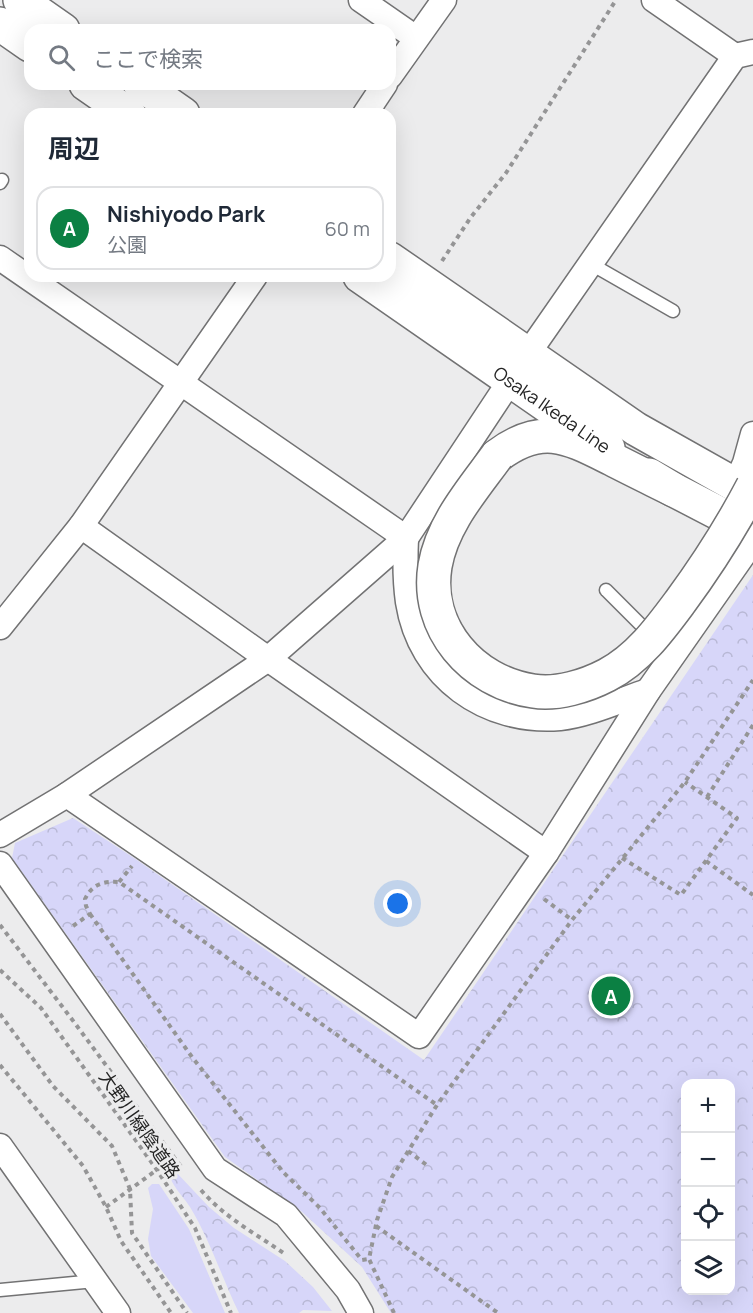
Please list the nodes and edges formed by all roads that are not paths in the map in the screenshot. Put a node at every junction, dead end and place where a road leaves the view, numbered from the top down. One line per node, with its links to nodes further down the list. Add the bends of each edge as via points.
1 (20, 0): 6 (main road)
2 (361, 0): 8 (street)
3 (444, 0): 9 (street)
4 (654, 0): 11 (street)
5 (0, 24): 10 (main road)
6 (54, 24)
7 (396, 24): 9 (street)
8 (396, 24)
9 (416, 38): 12 (street)
10 (24, 41)
11 (744, 54): 21 (street)
12 (396, 67)
13 (95, 90): 16 (main road)
14 (149, 90): 17 (main road)
15 (381, 90): 18 (street)
16 (120, 108)
17 (174, 108)
18 (368, 108)
19 (0, 258): 22 (street)
20 (396, 264): 27 (main road, Osaka Ikeda Line)
21 (591, 264): 26 (lane); 27 (street)
22 (24, 275)
23 (35, 282): 28 (street)
24 (251, 282): 28 (street)
25 (370, 282): 27 (main road, Osaka Ikeda Line)
26 (673, 311)
27 (519, 368): 30 (main road, Osaka Ikeda Line); 31 (main road, Osaka Ikeda Line, via 620,456); 34 (street)
28 (180, 382): 32 (street); 34 (street)
29 (753, 434): 30 (street, via 745,463)
30 (747, 489): 38 (main road, bridge, via 715,555)
31 (674, 490): 33 (main road, Osaka Ikeda Line); 38 (main road, bridge, via 572,439 552,435 512,444 497,456 460,508 444,537 435,565 434,591 450,641 486,675 509,686 535,692 586,685 630,660)
32 (81, 526): 37 (street); 39 (street)
33 (753, 531)
34 (406, 538): 39 (street); 40 (street, via 408,604 418,636 432,662 476,702 504,714 562,718)
35 (753, 541): 40 (street)
36 (606, 590): 38 (lane)
37 (0, 627)
38 (653, 637)
39 (268, 659): 41 (street); 43 (street)
40 (648, 691): 43 (street)
41 (67, 795): 42 (street); 43 (street, via 419,1036)
42 (0, 835)
43 (546, 853)
44 (0, 864): 49 (street, via 215,1169 286,1215 348,1290)
45 (0, 1146): 46 (street)
46 (95, 1281): 47 (lane); 48 (street)
47 (0, 1290)
48 (118, 1313)
49 (361, 1313)

